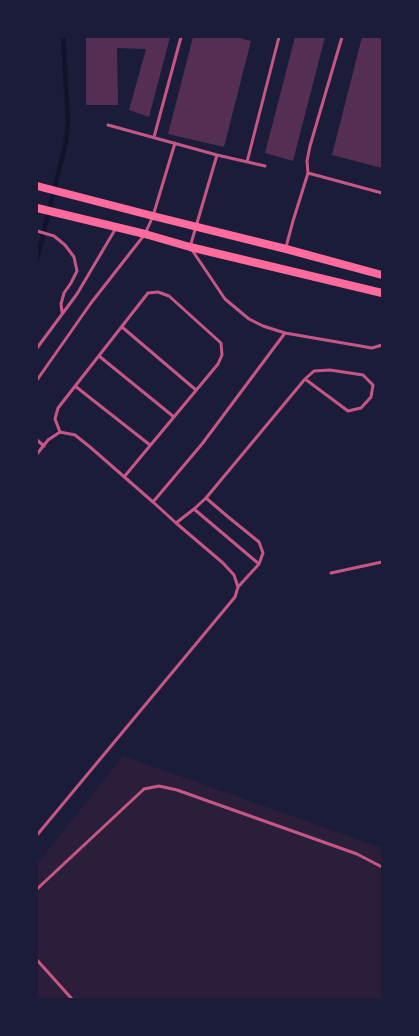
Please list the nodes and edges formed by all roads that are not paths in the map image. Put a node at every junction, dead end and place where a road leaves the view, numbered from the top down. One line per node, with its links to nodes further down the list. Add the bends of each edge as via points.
1 (181, 37): 5 (lane)
2 (279, 37): 8 (lane)
3 (342, 37): 10 (lane, via 310,146)
4 (108, 125): 5 (lane)
5 (154, 137): 6 (lane)
6 (175, 143): 7 (lane); 14 (lane)
7 (217, 154): 8 (lane); 16 (lane)
8 (247, 162): 9 (lane)
9 (265, 166)
10 (308, 173): 12 (lane); 20 (lane)
11 (41, 187): 14 (main road)
12 (382, 193)
13 (38, 208): 15 (main road)
14 (153, 216): 16 (main road); 18 (lane)
15 (116, 227): 18 (main road); 23 (lane)
16 (195, 227): 19 (lane); 20 (main road)
17 (37, 231): 23 (lane, via 54,236 65,245 74,258 77,271 64,293 61,304)
18 (145, 234): 19 (main road); 30 (lane, via 91,303)
19 (190, 247): 22 (main road); 25 (lane, via 225,299 248,319)
20 (286, 249): 21 (main road)
21 (382, 275)
22 (382, 293)
23 (63, 313): 27 (lane)
24 (122, 327): 28 (lane); 32 (lane); 32 (lane, via 148,294 158,292 169,296 221,343 222,355 218,364)
25 (285, 333): 26 (lane, via 372,348); 41 (lane, via 202,444)
26 (382, 345)
27 (37, 348)
28 (99, 356): 31 (lane); 33 (lane)
29 (305, 379): 29 (lane, via 314,371 330,370 363,375 374,384 371,397 361,408 348,411); 40 (lane)
30 (37, 380)
31 (75, 386): 34 (lane, via 58,408 55,418); 36 (lane)
32 (196, 390): 33 (lane)
33 (174, 417): 36 (lane)
34 (60, 432): 37 (lane); 39 (lane, via 75,435)
35 (37, 440): 37 (lane)
36 (150, 445): 39 (lane)
37 (44, 446): 38 (lane)
38 (37, 454)
39 (124, 477): 41 (lane)
40 (206, 498): 42 (lane); 45 (lane, via 259,542 263,553)
41 (153, 502): 43 (lane)
42 (194, 510): 43 (lane); 45 (lane)
43 (176, 523): 47 (lane, via 223,563 234,575)
44 (382, 562): 46 (lane)
45 (259, 564): 47 (lane)
46 (331, 574)
47 (238, 588): 48 (lane, via 228,606)
48 (37, 835)
49 (382, 867): 50 (lane, via 357,854 177,790 159,786 144,789)
50 (37, 889)
51 (37, 960): 52 (lane)
52 (72, 999)

